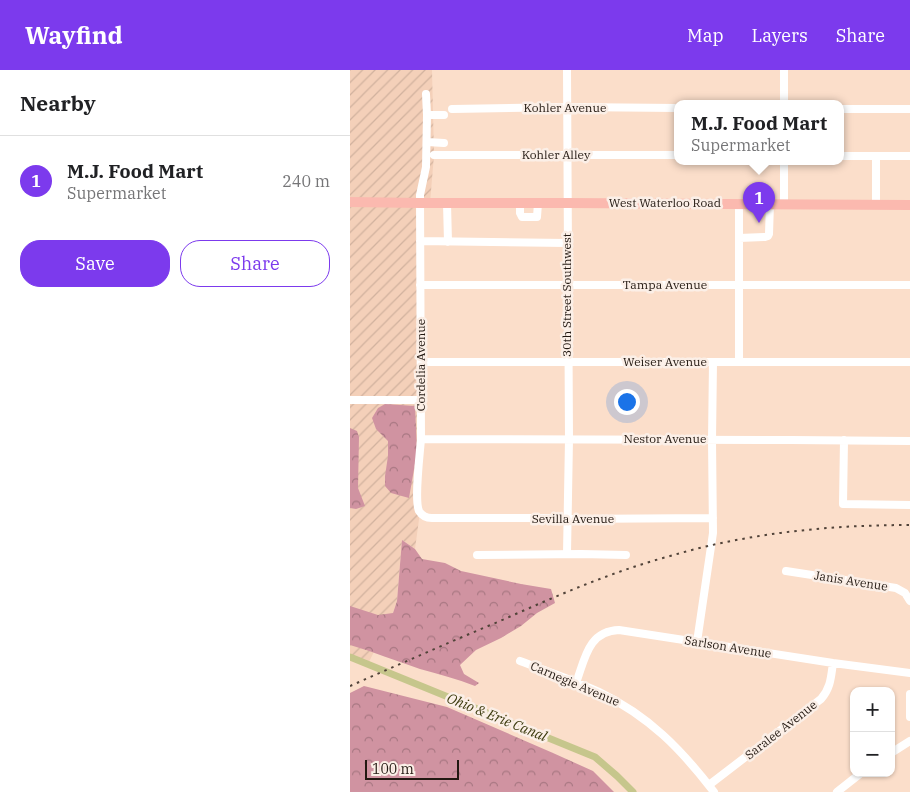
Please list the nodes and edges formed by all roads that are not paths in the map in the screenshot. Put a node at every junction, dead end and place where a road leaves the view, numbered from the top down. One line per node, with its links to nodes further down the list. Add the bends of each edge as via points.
1 (567, 70): 5 (street, 30th Street Southwest)
2 (784, 70): 4 (street)
3 (426, 94): 10 (street, Cordelia Avenue)
4 (784, 100)
5 (567, 107): 6 (street, Kohler Avenue); 7 (street, Kohler Avenue); 15 (street, 30th Street Southwest)
6 (674, 108)
7 (452, 109)
8 (844, 109): 9 (street)
9 (910, 109)
10 (427, 115): 11 (street); 12 (street, Cordelia Avenue)
11 (444, 116)
12 (426, 142): 13 (street); 22 (street, Cordelia Avenue)
13 (444, 143)
14 (434, 155): 15 (street, Kohler Alley)
15 (568, 155): 16 (street, Kohler Alley); 26 (street, 30th Street Southwest)
16 (674, 156)
17 (844, 156): 18 (street)
18 (876, 156): 19 (street); 30 (street)
19 (910, 156)
20 (784, 165): 27 (street)
21 (350, 202): 22 (main road, West Waterloo Road)
22 (420, 203): 23 (main road, West Waterloo Road); 33 (street, Cordelia Avenue)
23 (447, 203): 24 (main road, West Waterloo Road); 34 (street)
24 (520, 203): 25 (main road, West Waterloo Road); 25 (street, via 522,217 529,218 537,217)
25 (538, 203): 26 (main road, West Waterloo Road)
26 (567, 203): 28 (main road, West Waterloo Road); 35 (street, 30th Street Southwest)
27 (784, 203): 29 (main road, West Waterloo Road); 30 (main road, West Waterloo Road)
28 (740, 204): 29 (main road, West Waterloo Road); 32 (street)
29 (770, 204): 32 (street, via 768,236)
30 (876, 204): 31 (main road, West Waterloo Road)
31 (910, 205)
32 (739, 238): 36 (street)
33 (420, 241): 34 (street); 37 (street, Cordelia Avenue)
34 (448, 242): 35 (street)
35 (567, 243): 38 (street, 30th Street Southwest)
36 (739, 284): 38 (street, Tampa Avenue); 39 (street, Tampa Avenue); 40 (street)
37 (420, 285): 38 (street, Tampa Avenue); 41 (street, Cordelia Avenue)
38 (568, 285): 42 (street, 30th Street Southwest)
39 (910, 285)
40 (739, 361): 43 (street, Weiser Avenue); 44 (street, Weiser Avenue)
41 (421, 362): 42 (street, Weiser Avenue); 46 (street, Cordelia Avenue)
42 (568, 362): 43 (street, Weiser Avenue); 48 (street, 30th Street Southwest)
43 (713, 362): 49 (street)
44 (910, 362)
45 (350, 400): 46 (street)
46 (421, 400): 47 (street, Cordelia Avenue)
47 (421, 439): 48 (street, Nestor Avenue); 53 (street, Cordelia Avenue, via 417,506 424,516)
48 (569, 439): 49 (street, Nestor Avenue); 55 (street, 30th Street Southwest)
49 (712, 440): 50 (street, Nestor Avenue); 54 (street)
50 (844, 440): 51 (street, Nestor Avenue); 52 (street, via 844,504)
51 (910, 441)
52 (910, 505)
53 (432, 518): 55 (street, Sevilla Avenue)
54 (713, 518): 55 (street, Sevilla Avenue); 61 (street, via 714,532)
55 (568, 519): 56 (street, 30th Street Southwest)
56 (567, 554): 57 (street); 58 (street)
57 (477, 555)
58 (626, 555)
59 (786, 571): 60 (street, Janis Avenue, via 896,588)
60 (910, 601)
61 (697, 642): 63 (street, Sarlson Avenue); 65 (street, Sarlson Avenue, via 619,630 608,632 591,644)
62 (520, 661): 65 (street, Carnegie Avenue)
63 (833, 663): 64 (street, Sarlson Avenue); 71 (street, Saralee Avenue, via 828,691 822,699)
64 (910, 673)
65 (576, 683): 71 (street, Carnegie Avenue, via 624,706 648,722 680,750)
66 (910, 694): 67 (street)
67 (910, 717)
68 (910, 741): 69 (street)
69 (895, 750)
70 (856, 777): 72 (street)
71 (711, 789)
72 (837, 792)

